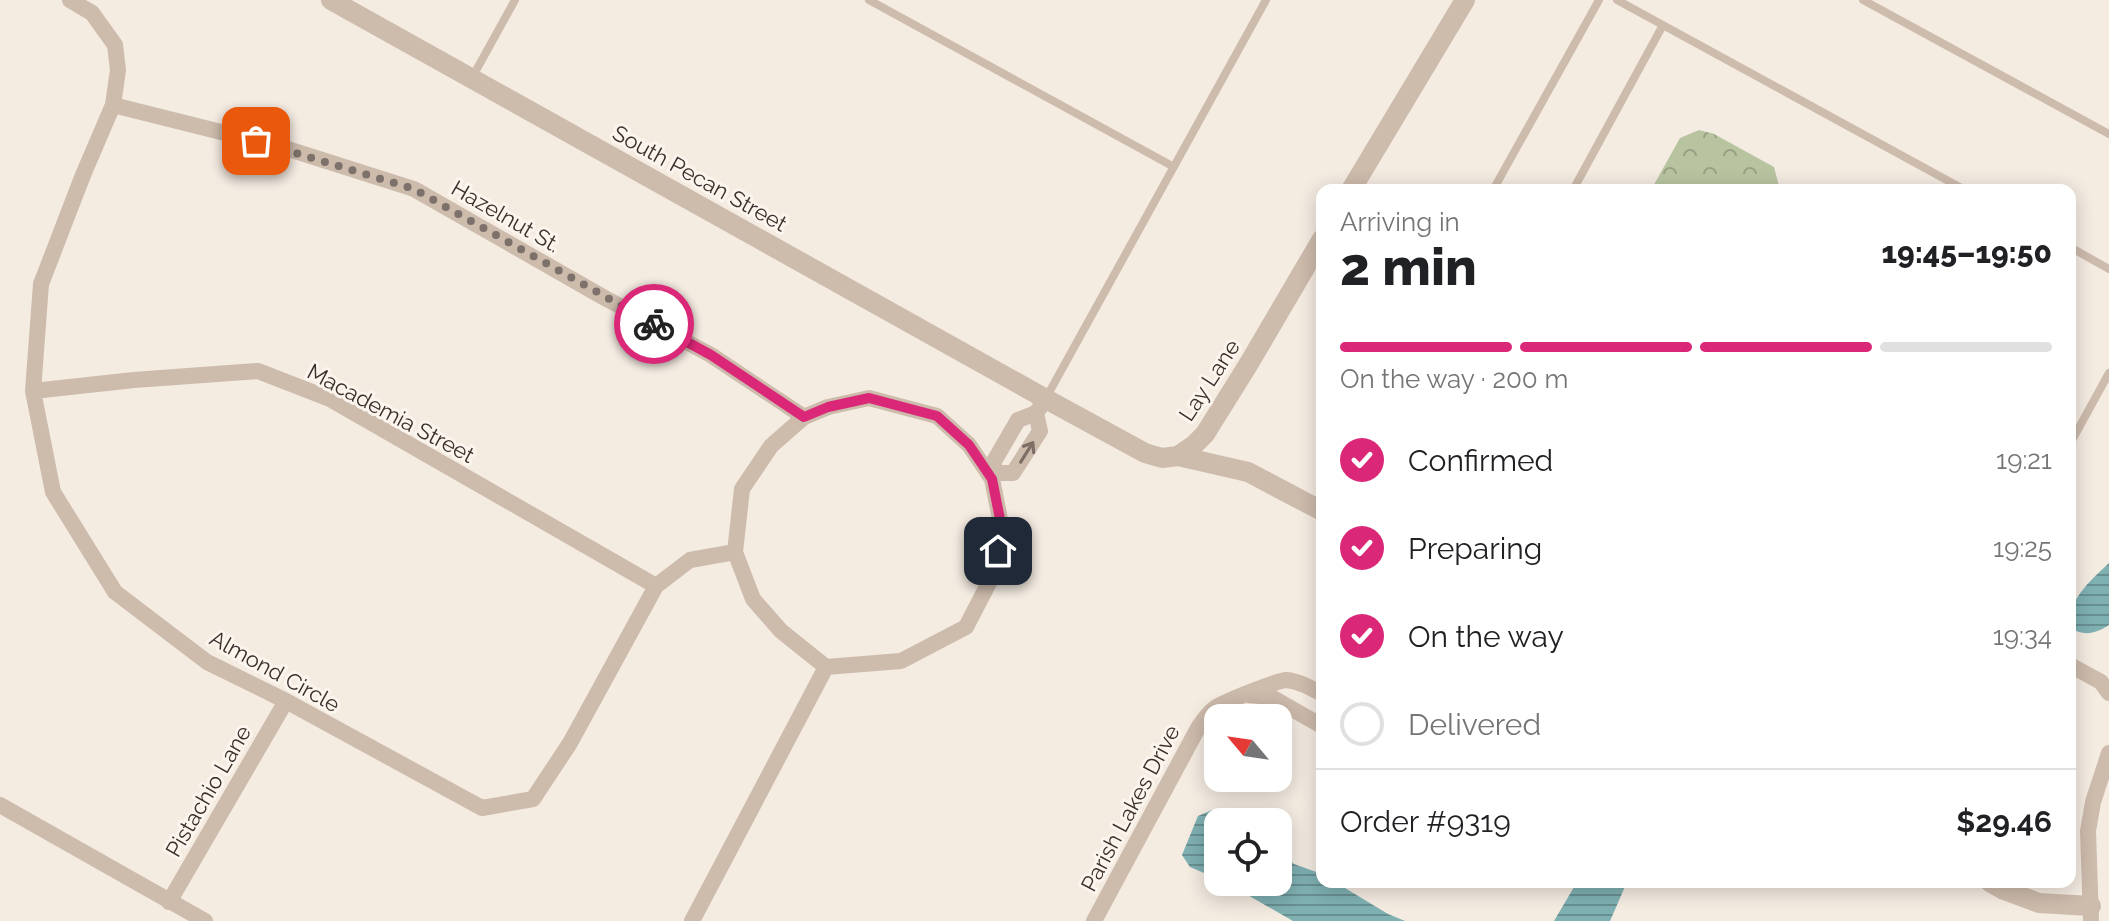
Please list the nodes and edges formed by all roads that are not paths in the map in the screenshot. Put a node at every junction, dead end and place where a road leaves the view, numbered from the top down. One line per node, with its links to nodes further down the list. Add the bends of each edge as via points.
1 (70, 0): 12 (street, Almond Circle, via 92,13 115,45)
2 (331, 0): 11 (street, South Pecan Street)
3 (515, 0): 11 (lane)
4 (869, 0): 14 (lane)
5 (1266, 0): 14 (lane)
6 (1465, 0): 15 (street)
7 (1599, 0): 16 (lane)
8 (1617, 0): 10 (lane)
9 (1863, 0): 13 (lane)
10 (1663, 25): 17 (lane); 18 (lane)
11 (472, 78): 24 (street, South Pecan Street)
12 (113, 105): 23 (street, Almond Circle, via 41,284); 25 (street, Hazelnut St., via 285,148 414,189 711,355)
13 (2109, 134)
14 (1174, 167): 24 (lane)
15 (1355, 184)
16 (1496, 184)
17 (1576, 184)
18 (1954, 184)
19 (1316, 249): 27 (street, Lay Lane, via 1205,434)
20 (2076, 250): 21 (lane)
21 (2109, 269)
22 (2109, 373): 26 (lane)
23 (33, 391): 31 (street, Macademia Street, via 258,371 330,399); 37 (street, Almond Circle, via 53,492 115,592 207,662)
24 (1041, 406): 27 (street, via 1145,453); 28 (street, via 1018,420 993,463); 28 (street, one-way to 24, via 1013,473 1040,431)
25 (804, 417): 28 (street, via 869,398 937,416); 30 (street, via 771,446 742,489)
26 (2076, 433)
27 (1178, 456): 29 (street, via 1248,472)
28 (994, 476): 32 (street, via 1002,529 997,559 966,627 901,661)
29 (1316, 508)
30 (735, 552): 31 (street, Almond Circle, via 690,560); 32 (street, via 753,599 781,631)
31 (656, 586): 37 (street, Almond Circle, via 570,743 533,799 482,808)
32 (826, 667): 45 (street)
33 (2076, 668): 35 (street, via 2101,682)
34 (1316, 691): 36 (street, Parish Lakes Drive, via 1283,679)
35 (2109, 693)
36 (1247, 695): 38 (street, via 1271,697); 46 (street, Parish Lakes Drive, via 1212,710 1198,728)
37 (286, 701): 42 (street, Pistachio Lane)
38 (1316, 723)
39 (2109, 753): 43 (street, via 2088,831)
40 (0, 805): 42 (street)
41 (2000, 888): 43 (street, via 2039,903)
42 (169, 902): 44 (street)
43 (2091, 913)
44 (205, 921)
45 (692, 921)
46 (1094, 921)

